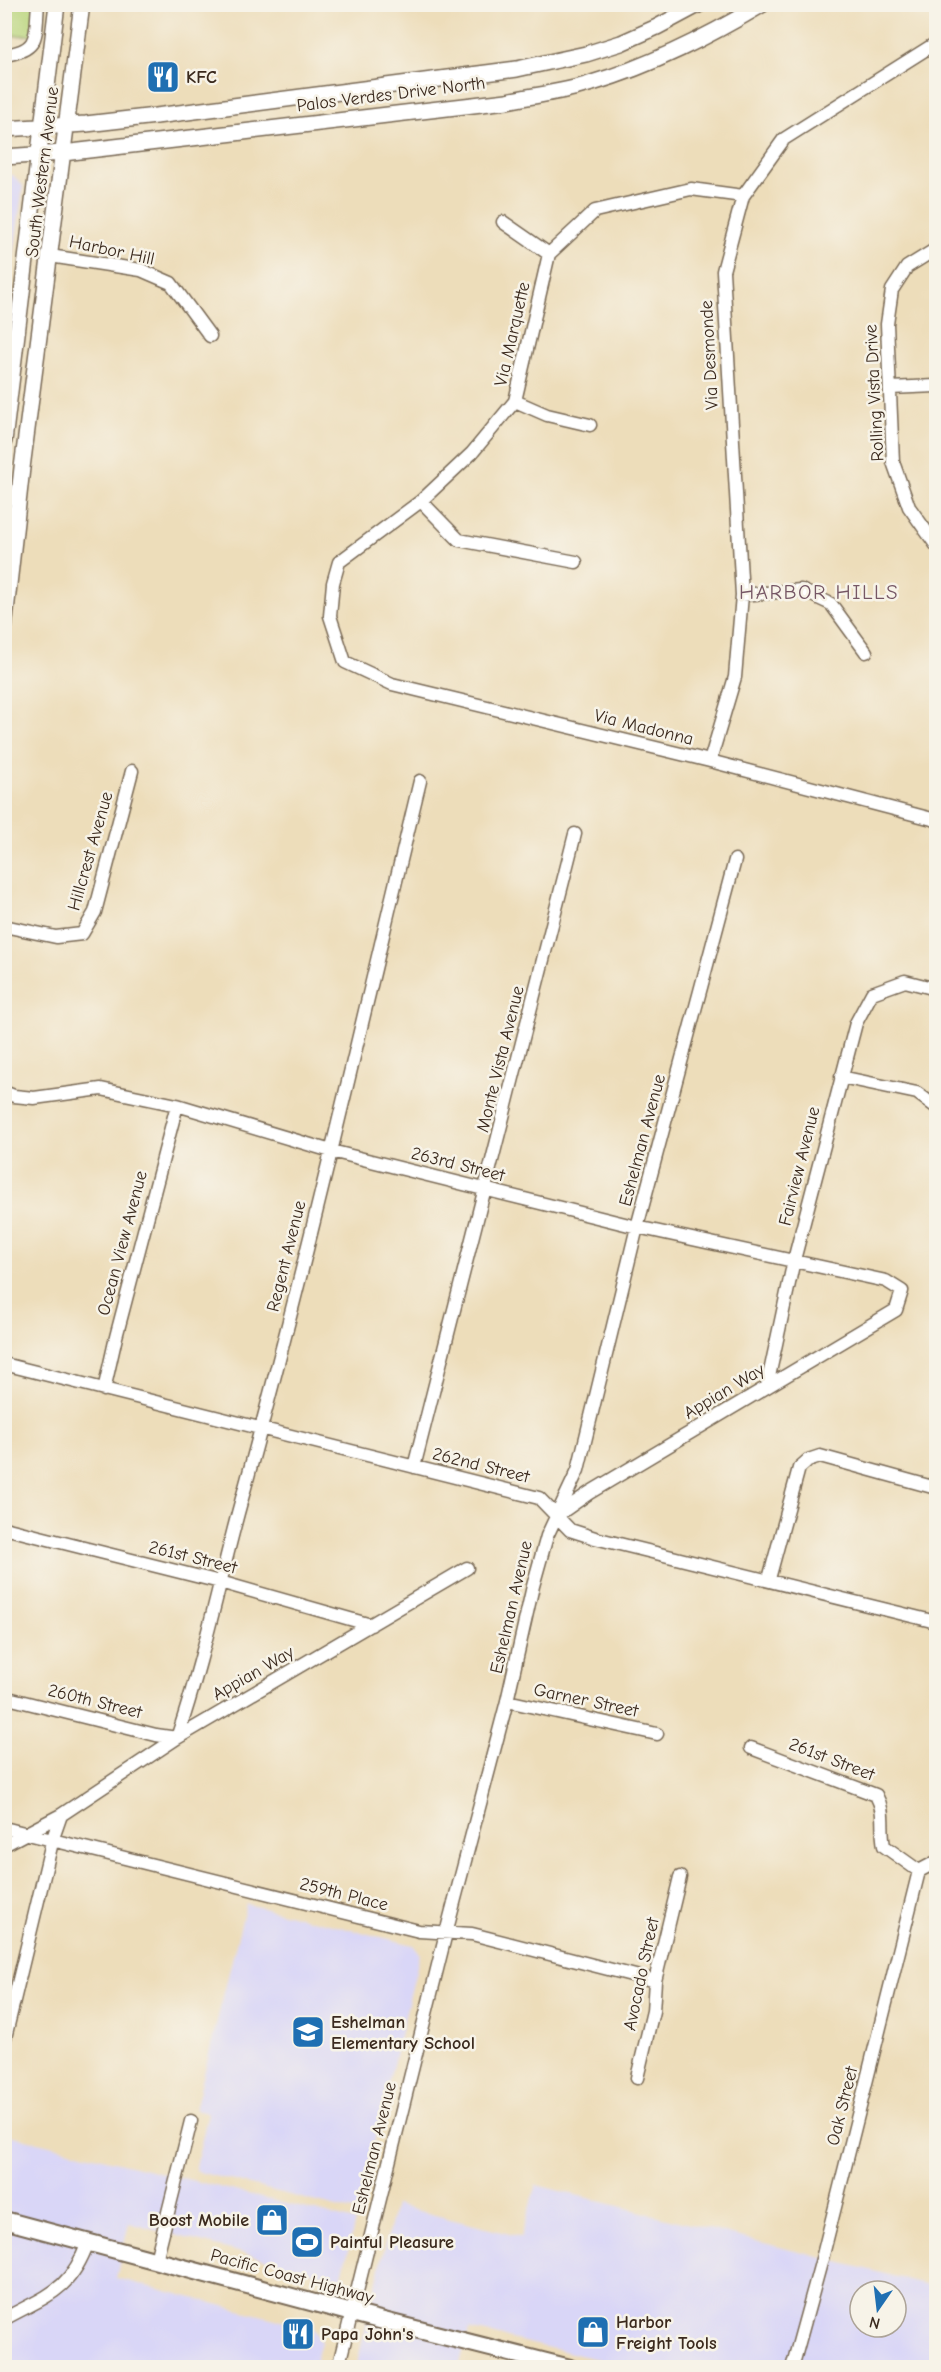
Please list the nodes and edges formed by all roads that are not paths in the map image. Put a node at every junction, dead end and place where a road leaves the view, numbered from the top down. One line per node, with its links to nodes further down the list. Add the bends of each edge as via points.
1 (38, 4): 7 (street, via 34,41 28,48)
2 (57, 4): 9 (main road, South Western Avenue)
3 (82, 4): 8 (main road, South Western Avenue)
4 (700, 4): 8 (main road, Palos Verdes Drive North, via 621,43 517,69)
5 (764, 4): 11 (main road, Palos Verdes Drive North, via 644,66 592,84 507,100)
6 (936, 43): 14 (street, Via Desmonde, via 784,139)
7 (4, 55)
8 (68, 125): 9 (main road, Palos Verdes Drive North); 11 (main road, South Western Avenue)
9 (43, 127): 10 (main road, Palos Verdes Drive North); 12 (main road, South Western Avenue)
10 (4, 129)
11 (63, 153): 12 (main road, Palos Verdes Drive North); 18 (main road, South Western Avenue)
12 (39, 156): 13 (main road, Palos Verdes Drive North); 24 (main road, South Western Avenue)
13 (4, 157)
14 (743, 196): 17 (street, via 691,189 595,211); 29 (street, Via Desmonde, via 723,271)
15 (503, 222): 17 (street)
16 (936, 249): 21 (street, Rolling Vista Drive, via 908,267 892,290 887,324)
17 (549, 254): 22 (street, Via Marquette)
18 (50, 256): 19 (street, Harbor Hill, via 141,270 171,283); 25 (main road, South Western Avenue)
19 (210, 336)
20 (936, 386): 21 (street)
21 (890, 388): 27 (street, Rolling Vista Drive, via 893,462 909,507)
22 (515, 401): 23 (street, via 547,415); 26 (street, Via Marquette, via 472,453)
23 (590, 425)
24 (4, 441)
25 (12, 496): 30 (main road, South Western Avenue)
26 (421, 501): 28 (street, via 459,540); 32 (street, Via Marquette, via 339,562 330,616)
27 (936, 545)
28 (576, 562)
29 (742, 594): 31 (street, via 801,590 831,604); 33 (street, Via Desmonde, via 735,677)
30 (4, 629)
31 (866, 652)
32 (345, 662): 33 (street, Via Madonna, via 392,684)
33 (710, 761): 36 (street, Via Madonna)
34 (132, 771): 39 (street, Hillcrest Avenue, via 95,912 82,934 56,938)
35 (420, 781): 45 (street, Regent Avenue)
36 (936, 820)
37 (575, 834): 46 (street, Monte Vista Avenue)
38 (735, 860): 47 (street, Eshelman Avenue)
39 (4, 926)
40 (936, 989): 41 (street, Fairview Avenue, via 905,981 872,993 856,1023)
41 (841, 1077): 44 (street, via 917,1093); 48 (street, Fairview Avenue)
42 (4, 1092): 43 (street, 263rd Street, via 34,1098 101,1089)
43 (177, 1105): 45 (street, 263rd Street); 52 (street, Ocean View Avenue)
44 (936, 1107)
45 (331, 1151): 46 (street, 263rd Street); 53 (street, Regent Avenue)
46 (486, 1190): 47 (street, 263rd Street); 54 (street, Monte Vista Avenue)
47 (637, 1227): 48 (street, 263rd Street); 56 (street, Eshelman Avenue, via 578,1470)
48 (794, 1260): 49 (street, 263rd Street, via 886,1281); 51 (street, Fairview Avenue)
49 (903, 1291): 51 (street, Appian Way, via 896,1310)
50 (4, 1364): 52 (street, 262nd Street)
51 (767, 1386): 56 (street, Appian Way)
52 (104, 1390): 53 (street, 262nd Street)
53 (261, 1429): 54 (street, 262nd Street); 60 (street, Regent Avenue)
54 (414, 1467): 56 (street, 262nd Street, via 539,1498)
55 (936, 1488): 59 (street, via 820,1456 808,1460 799,1468)
56 (555, 1517): 59 (street, 262nd Street, via 570,1530 595,1538); 64 (street, Eshelman Avenue, via 533,1586)
57 (4, 1528): 60 (street, 261st Street)
58 (467, 1568): 62 (street, Appian Way)
59 (769, 1580): 61 (street, 262nd Street)
60 (219, 1582): 62 (street, 261st Street); 66 (street, Regent Avenue, via 195,1685)
61 (936, 1622)
62 (371, 1625): 66 (street, Appian Way)
63 (4, 1697): 66 (street, 260th Street)
64 (507, 1701): 65 (street, Garner Street); 76 (street, Eshelman Avenue)
65 (657, 1734)
66 (177, 1738): 68 (street, Appian Way)
67 (751, 1748): 74 (street, 261st Street, via 876,1795 883,1806 880,1828 884,1846)
68 (61, 1815): 70 (street, Appian Way); 71 (street)
69 (4, 1827): 70 (street, 259th Place)
70 (25, 1833): 71 (street, 259th Place); 72 (street, Appian Way)
71 (53, 1838): 76 (street, 259th Place, via 419,1931); 78 (street)
72 (4, 1845)
73 (936, 1862): 74 (street)
74 (919, 1871): 88 (street, Oak Street)
75 (680, 1877): 77 (street, Avocado Street)
76 (446, 1934): 77 (street, 259th Place, via 472,1934); 84 (street, Eshelman Avenue)
77 (655, 1981): 79 (street, Avocado Street, via 653,2011)
78 (4, 2042)
79 (636, 2078)
80 (192, 2121): 83 (street)
81 (4, 2220): 82 (highway, Pacific Coast Highway)
82 (88, 2242): 83 (highway, Pacific Coast Highway); 85 (street, via 80,2264 66,2283)
83 (156, 2260): 84 (highway, Pacific Coast Highway)
84 (352, 2313): 86 (street, Eshelman Avenue); 87 (highway, Pacific Coast Highway)
85 (4, 2319)
86 (338, 2367)
87 (570, 2367)
88 (792, 2367)

